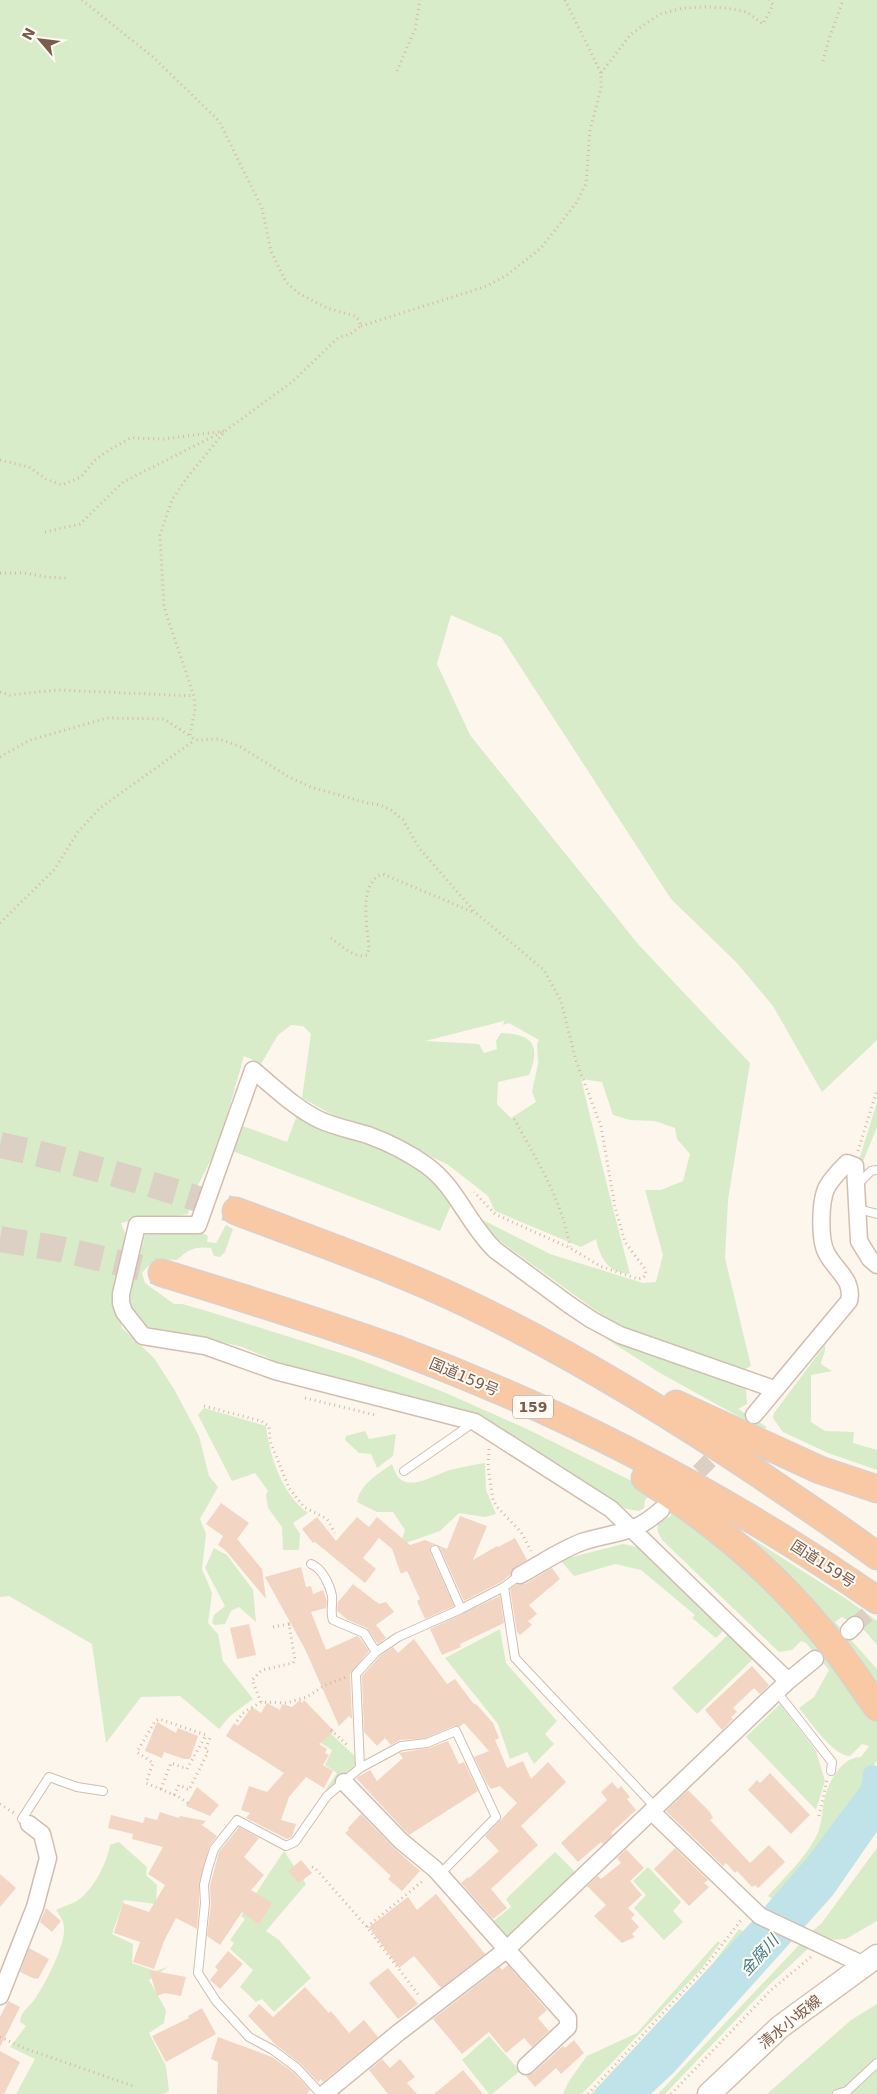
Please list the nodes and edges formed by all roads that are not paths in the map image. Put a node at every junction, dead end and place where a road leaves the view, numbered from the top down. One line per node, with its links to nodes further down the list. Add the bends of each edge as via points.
1 (877, 1170): 2 (lane, via 864,1176)
2 (856, 1186): 3 (street); 10 (street, via 855,1166 847,1163 826,1189 820,1231 826,1254 850,1287 849,1301)
3 (858, 1209): 5 (lane); 6 (street, via 859,1241)
4 (236, 1211): 9 (highway)
5 (877, 1214)
6 (877, 1265)
7 (162, 1273): 8 (highway, 国道159号 / 159)
8 (224, 1292): 22 (highway, 国道159号 / 159, via 397,1349 617,1446 760,1524); 27 (highway, 159, via 516,1413 634,1471 691,1507 764,1570 819,1627)
9 (468, 1304): 14 (highway, via 746,1437 820,1470); 18 (highway, via 639,1397 737,1459)
10 (774, 1389): 11 (street); 12 (street, via 620,1335 592,1320 495,1250 482,1237 450,1188 424,1163 369,1135 305,1112 253,1070 198,1224 137,1225 121,1294 124,1312 143,1336 205,1346 275,1371)
11 (754, 1415)
12 (475, 1422): 13 (lane); 16 (street, via 612,1509)
13 (404, 1471)
14 (877, 1489)
15 (661, 1510): 16 (street)
16 (632, 1530): 20 (street, via 583,1542); 26 (street)
17 (435, 1550): 23 (lane)
18 (877, 1556)
19 (311, 1564): 24 (lane, via 321,1571 329,1587 333,1620 364,1632)
20 (520, 1575): 21 (lane)
21 (504, 1587): 23 (lane); 32 (lane, via 515,1658)
22 (877, 1600)
23 (461, 1609): 24 (lane, via 398,1637)
24 (376, 1652): 28 (lane, via 356,1674)
25 (815, 1659): 26 (street)
26 (782, 1686): 29 (lane, via 832,1762); 32 (street)
27 (877, 1707)
28 (360, 1768): 30 (lane); 34 (lane, via 401,1746 427,1743 456,1730 496,1817)
29 (831, 1771)
30 (344, 1782): 34 (street, via 402,1841); 40 (lane, via 327,1796 296,1842 286,1846 237,1820 214,1849 204,1885 198,1973 216,2001 249,2037 297,2068)
31 (103, 1791): 33 (lane, via 49,1777)
32 (654, 1810): 35 (street); 36 (street, via 755,1912 821,1946)
33 (25, 1821): 37 (street, via 42,1834 48,1858 35,1907)
34 (438, 1872): 35 (street)
35 (506, 1950): 39 (street, via 568,2018 568,2027); 40 (street)
36 (871, 1960): 41 (main road, 清水小坂線, via 780,2027)
37 (0, 1996)
38 (877, 2063): 42 (lane, via 847,2091)
39 (526, 2066)
40 (323, 2094)
41 (710, 2094)
42 (837, 2094)

